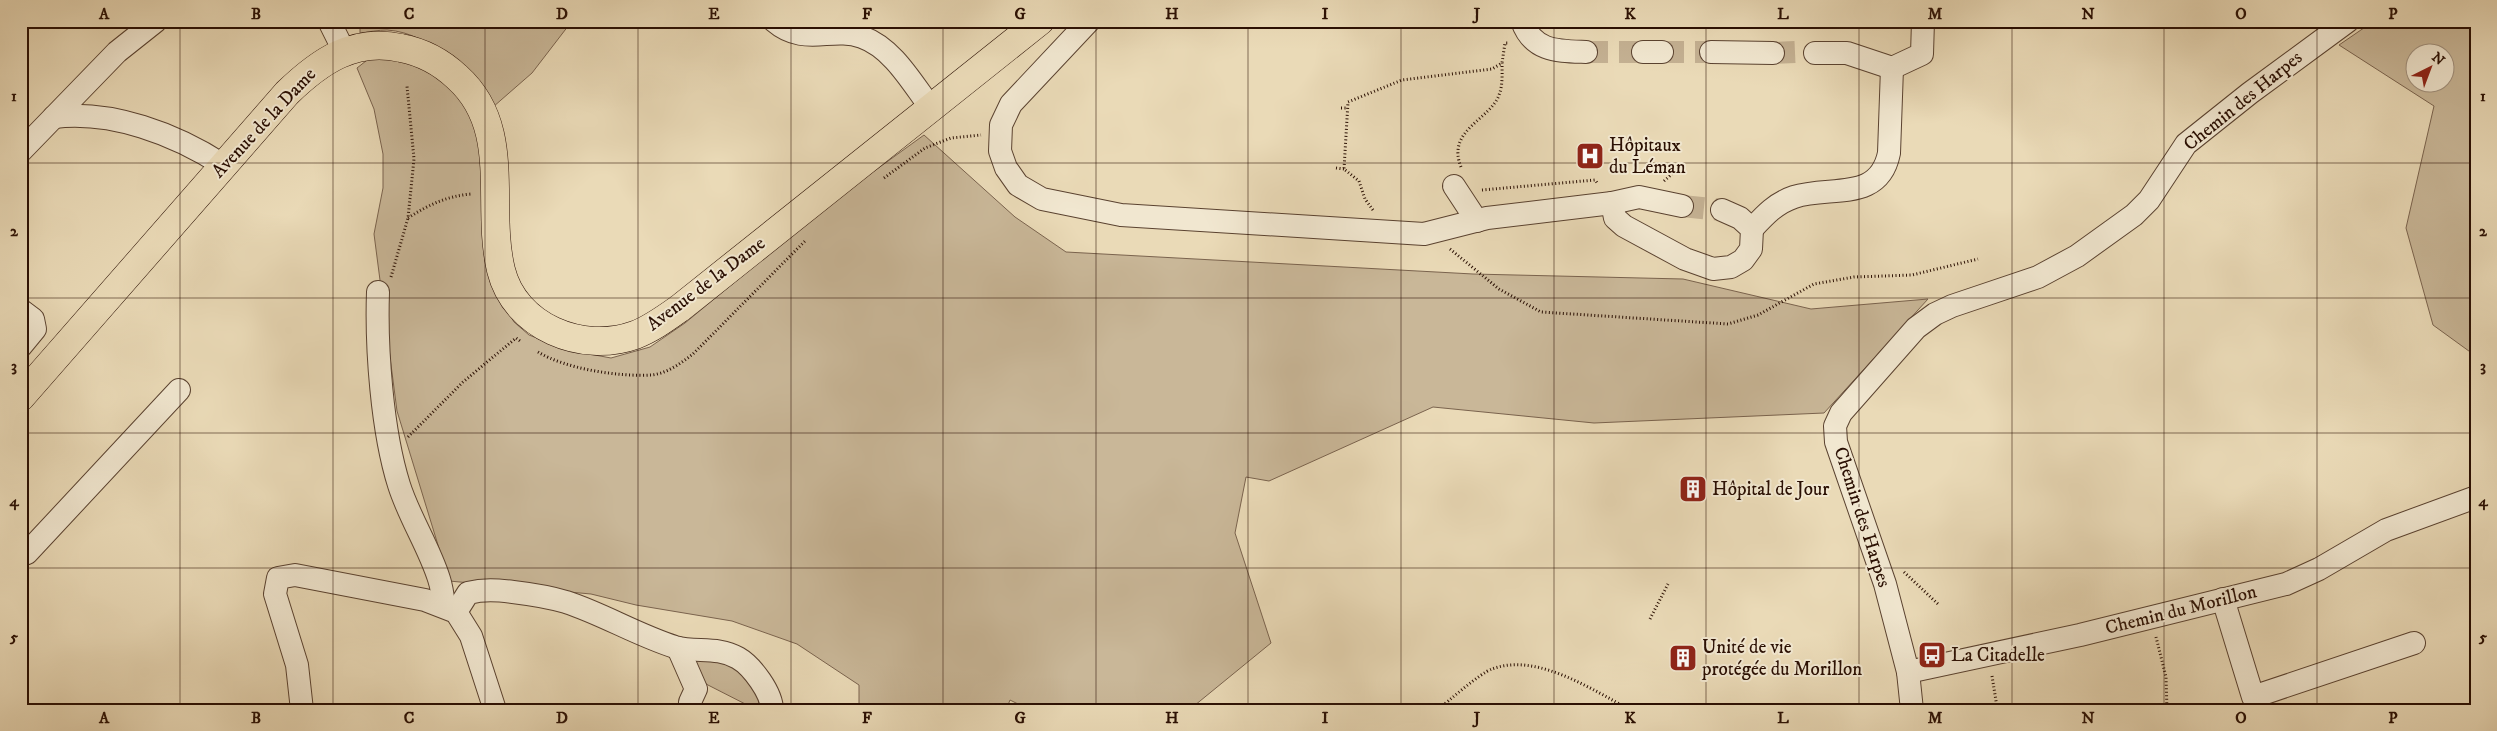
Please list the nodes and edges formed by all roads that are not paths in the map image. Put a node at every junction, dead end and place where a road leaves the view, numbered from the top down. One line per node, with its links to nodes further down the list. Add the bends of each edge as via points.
1 (156, 21): 15 (street, via 117,52)
2 (330, 21): 10 (street)
3 (774, 21): 9 (street, via 801,35)
4 (1040, 21): 14 (main road, Avenue de la Dame)
5 (1090, 21): 22 (street, via 1011,104 1003,118 1000,133 1002,159 1011,176 1025,190 1042,199 1121,215 1389,233 1424,234)
6 (1924, 21): 13 (street, via 1922,54)
7 (2348, 21): 35 (street, Chemin des Harpes, via 2186,144 2149,200 2134,215 2077,256 2038,277 1952,306 1916,328 1859,391 1838,420 1836,442 1889,569)
8 (1524, 26): 11 (street, via 1533,40 1548,49)
9 (842, 28): 14 (street, via 883,49)
10 (344, 51): 14 (main road, Avenue de la Dame, via 376,45 404,48 435,61 468,86 491,131 500,261 508,289 525,312 540,324 570,338 595,342 634,335 669,316); 17 (main road, Avenue de la Dame, via 321,63 295,86)
11 (1586, 52)
12 (1711, 52): 13 (street, via 1847,53)
13 (1892, 68): 23 (street, via 1888,161 1878,177 1862,188 1784,201 1767,212)
14 (931, 108)
15 (54, 116): 16 (street); 17 (street, via 79,114 156,131 198,148)
16 (21, 151)
17 (223, 165): 28 (main road, Avenue de la Dame)
18 (1463, 183): 22 (street)
19 (1612, 203): 20 (street, via 1639,197); 22 (street); 23 (street, via 1616,218 1624,226 1685,259 1714,269 1732,267 1743,260 1751,250)
20 (1682, 206)
21 (1722, 210): 23 (street, via 1740,218)
22 (1477, 221)
23 (1752, 229)
24 (378, 292): 32 (street, via 377,317 386,422 397,477)
25 (21, 310): 26 (street, via 33,319 35,329)
26 (21, 346)
27 (178, 390): 30 (street)
28 (21, 397)
29 (2476, 497): 31 (street, Chemin du Morillon, via 2386,530 2286,584)
30 (21, 555)
31 (2223, 600): 33 (street, via 2254,697); 35 (street, Chemin du Morillon)
32 (450, 609): 34 (street, via 468,592 484,589 522,593 565,602); 37 (street, via 425,600 364,590 310,576 278,578 275,594 297,665); 38 (street, via 471,636)
33 (2414, 643)
34 (678, 648): 36 (street, via 696,689); 39 (street, via 711,649 740,659 759,677)
35 (1908, 672): 40 (street)
36 (690, 702)
37 (302, 710)
38 (496, 710)
39 (772, 710)
40 (1912, 710)

